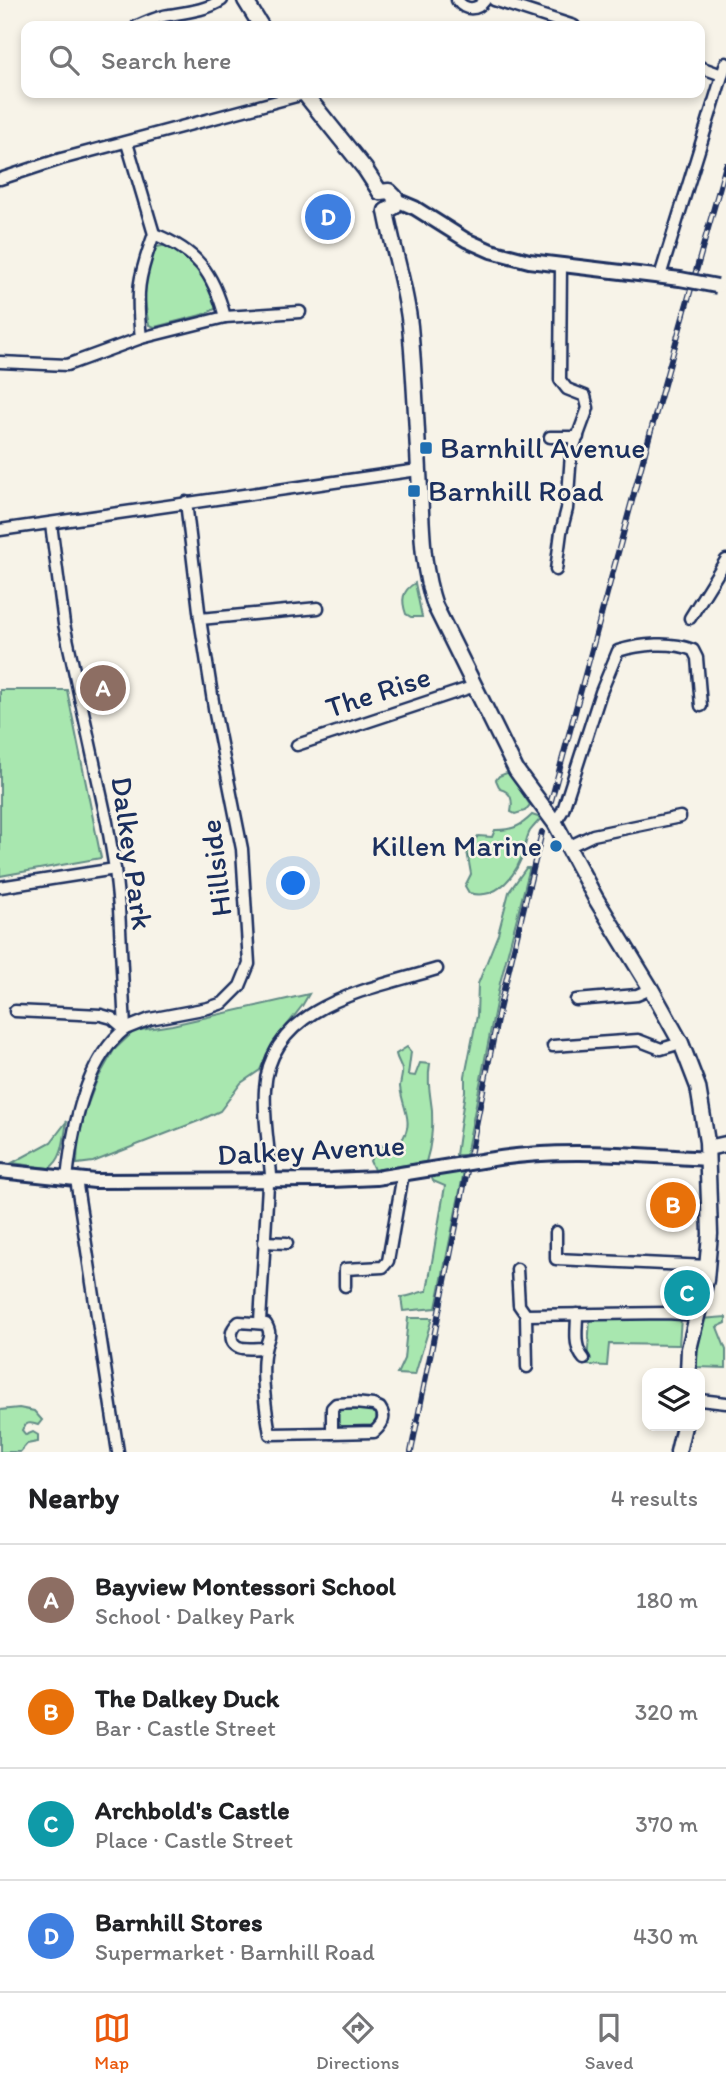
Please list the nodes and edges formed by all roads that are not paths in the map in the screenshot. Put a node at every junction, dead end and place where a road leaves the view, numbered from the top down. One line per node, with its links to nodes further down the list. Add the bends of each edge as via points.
1 (222, 0): 6 (street)
2 (245, 0): 7 (main road)
3 (457, 0): 4 (street, via 470,9)
4 (485, 0)
5 (494, 0): 8 (street)
6 (152, 21)
7 (258, 21)
8 (559, 21)
9 (726, 63): 11 (street)
10 (705, 69): 11 (street)
11 (722, 75): 19 (street)
12 (286, 98): 14 (street)
13 (308, 98): 16 (main road, via 380,192 389,191)
14 (127, 143): 15 (street); 17 (street)
15 (0, 179)
16 (391, 205): 18 (street, via 415,208 491,251); 27 (main road, via 391,239 406,297)
17 (154, 234): 22 (street, via 189,252 205,268); 23 (street, via 138,279)
18 (561, 264): 19 (street); 26 (street, via 559,380 567,389 586,396 588,402)
19 (660, 276): 20 (street, bridge)
20 (721, 286)
21 (300, 312): 22 (street)
22 (225, 317): 23 (street)
23 (141, 338): 24 (street, via 68,365)
24 (0, 362)
25 (550, 437): 26 (street)
26 (578, 438): 32 (street, via 571,454 568,509)
27 (418, 470): 28 (street); 36 (main road, via 429,588)
28 (186, 502): 29 (street); 35 (street, Hillside)
29 (51, 524): 30 (street); 42 (street, Dalkey Park, via 64,624)
30 (0, 530)
31 (726, 560): 34 (street)
32 (556, 570)
33 (318, 608): 35 (street)
34 (690, 618)
35 (200, 619): 48 (street, Hillside, via 242,849 249,964 240,986 223,1003)
36 (475, 686): 38 (street, The Rise); 40 (main road, via 516,769)
37 (701, 706): 40 (street, via 694,650 667,645 618,651)
38 (297, 745)
39 (680, 817): 41 (street, via 593,835)
40 (555, 823): 41 (main road)
41 (568, 847): 45 (main road)
42 (115, 869): 43 (street); 48 (street, Dalkey Park)
43 (0, 887)
44 (438, 969): 56 (street, via 315,1010 276,1048 265,1088)
45 (651, 989): 46 (street, via 637,995); 49 (main road)
46 (576, 1000)
47 (15, 1011): 48 (street, via 100,1015)
48 (125, 1029): 55 (street, via 100,1062 85,1094 71,1146)
49 (681, 1043): 50 (street, via 661,1049 638,1040); 52 (main road, via 698,1087)
50 (553, 1046)
51 (726, 1144): 52 (main road)
52 (708, 1154): 53 (street, Dalkey Avenue, bridge, via 524,1154); 58 (main road)
53 (403, 1174): 56 (street, Dalkey Avenue); 64 (street, via 388,1261 383,1267 345,1269)
54 (4, 1175): 55 (street, Dalkey Avenue)
55 (71, 1179): 56 (street, Dalkey Avenue); 77 (street, via 83,1216)
56 (269, 1180): 60 (street)
57 (726, 1221): 58 (main road)
58 (710, 1222): 62 (main road)
59 (556, 1232): 62 (street, via 556,1259)
60 (264, 1241): 61 (street); 68 (street)
61 (287, 1243)
62 (708, 1266): 67 (main road)
63 (514, 1274): 66 (street, via 519,1305)
64 (345, 1286)
65 (578, 1314): 66 (street); 67 (street); 70 (street, via 576,1345)
66 (526, 1315): 71 (street)
67 (697, 1315): 72 (main road)
68 (260, 1322): 69 (street, via 271,1333); 69 (street, via 239,1322 231,1337 241,1348)
69 (265, 1348): 76 (street, via 270,1434)
70 (584, 1359)
71 (527, 1367)
72 (688, 1368)
73 (705, 1401): 74 (street)
74 (726, 1403)
75 (683, 1431): 78 (main road)
76 (332, 1433): 76 (street, via 336,1404 373,1405 383,1412 383,1423 374,1432)
77 (118, 1452)
78 (678, 1452)

